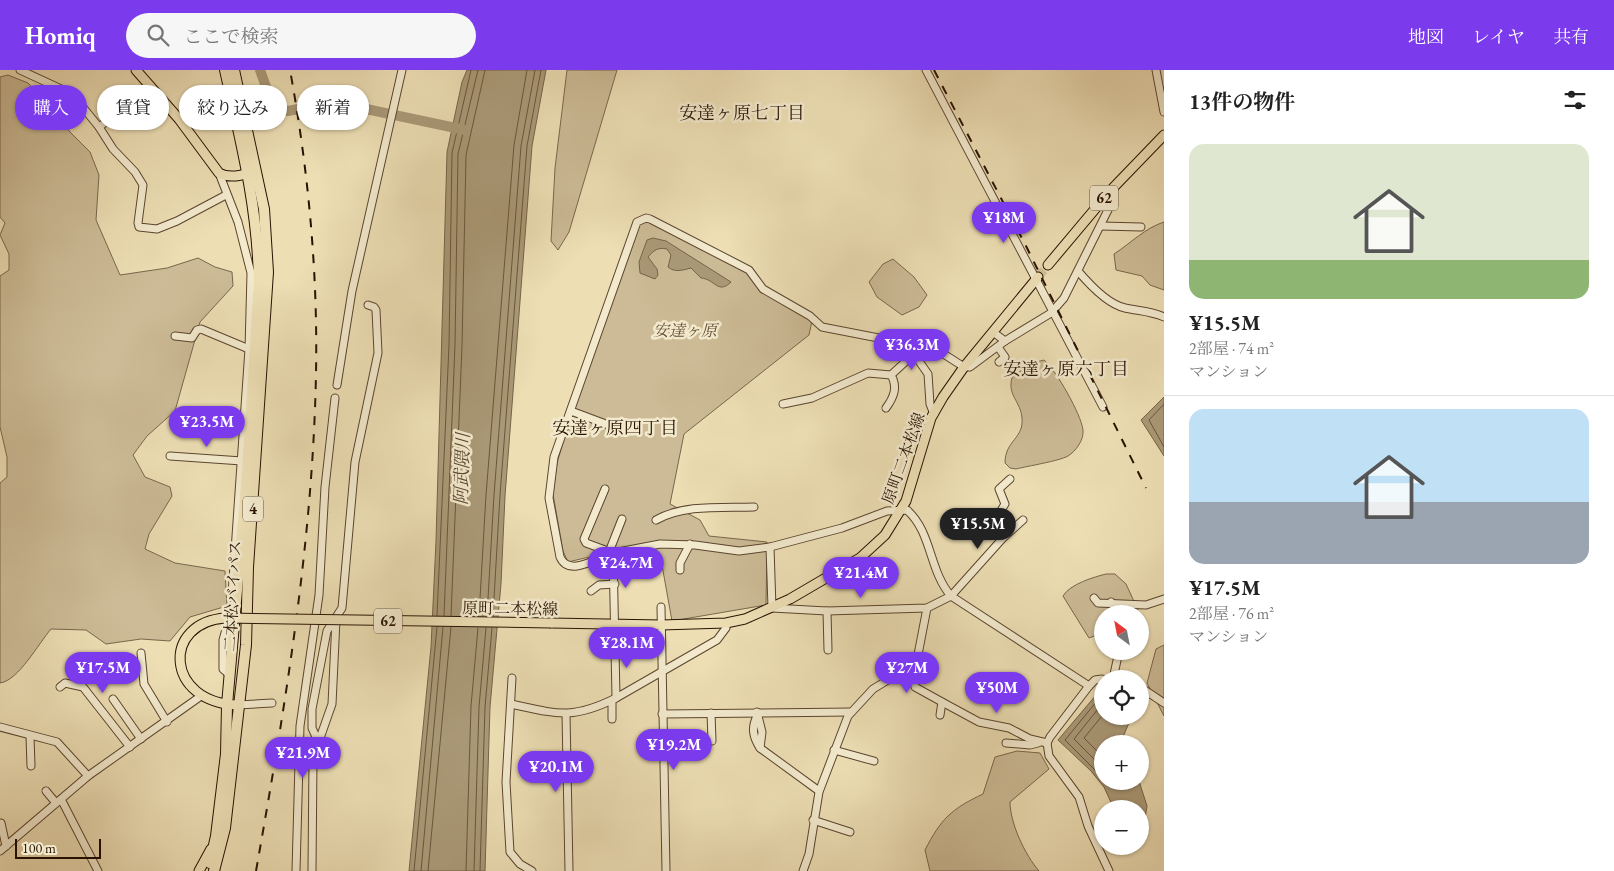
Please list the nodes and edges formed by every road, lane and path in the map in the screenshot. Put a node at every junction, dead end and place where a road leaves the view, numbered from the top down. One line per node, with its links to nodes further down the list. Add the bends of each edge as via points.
1 (20, 70): 11 (street, via 66,89)
2 (136, 70): 8 (main road)
3 (225, 70): 15 (highway, 4)
4 (234, 70): 15 (highway, 4)
5 (402, 70): 35 (street, via 352,291)
6 (926, 70): 22 (street)
7 (1156, 70): 10 (street)
8 (149, 85)
9 (169, 108): 14 (main road)
10 (1164, 112)
11 (97, 125)
12 (101, 130): 17 (street, via 143,185 139,227 157,228 177,221)
13 (1164, 135): 16 (main road, 62)
14 (219, 173): 15 (main road, via 224,176); 17 (street)
15 (252, 173): 76 (highway, 二本松バイパス / 4, via 258,283); 89 (highway, 二本松バイパス / 4, via 264,209 268,272 248,567 246,645)
16 (1110, 190): 18 (street, via 1111,204); 20 (main road, 62)
17 (226, 195): 30 (street, via 238,222 251,273)
18 (1101, 226): 19 (street); 21 (street)
19 (1141, 226)
20 (1048, 266)
21 (1078, 271): 24 (street, via 1064,298); 25 (street, via 1115,304)
22 (1037, 278): 24 (street); 26 (main road, 原町二本松線 / 62)
23 (368, 305): 102 (street, via 376,310 378,353 355,462 342,608 327,632 316,681 311,721)
24 (1052, 311): 28 (street); 38 (street)
25 (1164, 317)
26 (993, 332): 28 (street); 33 (main road, 原町二本松線 / 62)
27 (175, 336): 30 (street, via 192,338 201,329)
28 (1006, 341): 29 (street)
29 (998, 347): 32 (street, via 1004,356); 33 (street, via 970,367)
30 (249, 349): 44 (street)
31 (916, 352): 33 (street, via 939,351); 34 (street); 40 (street, via 894,341 822,327 810,316 763,289 749,270 646,218 637,222); 41 (street, via 928,374)
32 (998, 362)
33 (964, 367): 41 (main road, 原町二本松線 / 62)
34 (891, 375): 37 (street, via 868,373 812,398); 39 (street, via 895,390)
35 (337, 385)
36 (335, 398): 122 (street, via 325,487 319,595 300,726)
37 (783, 404)
38 (1103, 407)
39 (886, 408)
40 (571, 411): 42 (street); 55 (street, via 554,457 549,496 560,557 564,565 572,568)
41 (934, 414): 48 (main road, 原町二本松線 / 62)
42 (611, 426)
43 (170, 456): 44 (street)
44 (242, 461): 76 (street, via 231,611 223,640 223,669)
45 (1010, 479): 52 (street, via 1000,486 1005,504 994,522)
46 (605, 489): 55 (street, via 584,539 586,544)
47 (754, 507): 50 (street, via 693,509 668,513)
48 (901, 509): 54 (street); 59 (street, via 907,510 921,526 937,574); 65 (main road, 原町二本松線 / 62, via 885,535 860,558)
49 (622, 519): 55 (street)
50 (656, 520)
51 (1022, 520): 52 (street)
52 (1004, 538): 59 (street)
53 (690, 544): 54 (street, via 739,551); 55 (street, via 660,544); 56 (street, via 680,563)
54 (770, 546): 65 (street)
55 (611, 552): 57 (street)
56 (680, 570)
57 (615, 584): 58 (street, via 599,585); 70 (street)
58 (591, 591)
59 (951, 596): 66 (street); 79 (street)
60 (1094, 598): 62 (street, via 1098,603)
61 (1164, 599): 62 (street, via 1146,605)
62 (1111, 602): 63 (street)
63 (1114, 605)
64 (661, 607): 71 (street)
65 (772, 608): 67 (street); 69 (main road, 原町二本松線 / 62, via 745,619)
66 (927, 608): 67 (street); 74 (street)
67 (827, 611): 72 (street)
68 (336, 620): 70 (main road, 原町二本松線 / 62, bridge); 82 (main road, 原町二本松線 / 62, bridge, via 226,618 198,627 186,638 180,657 188,684); 102 (street, via 331,709)
69 (726, 622): 71 (main road, 原町二本松線 / 62); 75 (street, via 726,628 717,640)
70 (615, 625): 71 (main road, 原町二本松線 / 62); 84 (street)
71 (661, 625): 75 (street)
72 (828, 650)
73 (141, 653): 97 (street, via 144,684)
74 (916, 665): 85 (street, via 915,687); 90 (street, via 873,689)
75 (661, 673): 84 (street); 93 (street)
76 (230, 675): 89 (highway, 二本松バイパス / 4)
77 (512, 678): 88 (street)
78 (1094, 681): 79 (street)
79 (1090, 686): 104 (street)
80 (60, 687): 105 (street, via 65,684 83,687)
81 (1149, 693): 87 (street)
82 (201, 696): 89 (main road, 原町二本松線 / 62); 97 (street)
83 (113, 699): 100 (street)
84 (614, 700): 92 (street, via 594,709); 96 (street)
85 (942, 702): 95 (street); 104 (street, via 979,722 1009,728)
86 (272, 703): 89 (street)
87 (1164, 703)
88 (511, 704): 92 (street); 124 (street, via 506,782 510,852 520,864)
89 (232, 705): 116 (highway, 二本松バイパス / 4); 121 (highway, 二本松バイパス / 4, via 234,762 222,845)
90 (850, 712): 94 (street); 106 (street)
91 (711, 713): 93 (street); 94 (street); 101 (street)
92 (566, 714): 125 (street)
93 (662, 714): 126 (street)
94 (757, 714): 111 (street, via 762,732 760,748)
95 (940, 715)
96 (612, 719)
97 (167, 722): 100 (street)
98 (0, 727): 99 (street)
99 (30, 736): 108 (street); 109 (street, via 57,742)
100 (141, 739): 105 (street)
101 (712, 741)
102 (318, 742): 123 (street, via 313,758)
103 (1006, 743): 104 (street)
104 (1043, 743): 128 (street, via 1053,763 1079,797 1088,826)
105 (130, 747): 109 (street)
106 (834, 750): 107 (street); 111 (street)
107 (874, 761)
108 (31, 766)
109 (88, 776): 112 (street)
110 (46, 790): 112 (street)
111 (819, 791): 113 (street)
112 (59, 801): 117 (street); 118 (street)
113 (813, 820): 115 (street); 127 (street, via 809,854)
114 (1, 823): 117 (street)
115 (850, 832)
116 (216, 836): 119 (main road); 120 (highway, 二本松バイパス / 4)
117 (3, 849)
118 (98, 871)
119 (200, 871)
120 (207, 871)
121 (214, 871)
122 (296, 871)
123 (312, 871)
124 (532, 871)
125 (569, 871)
126 (666, 871)
127 (803, 871)
128 (1110, 871)

